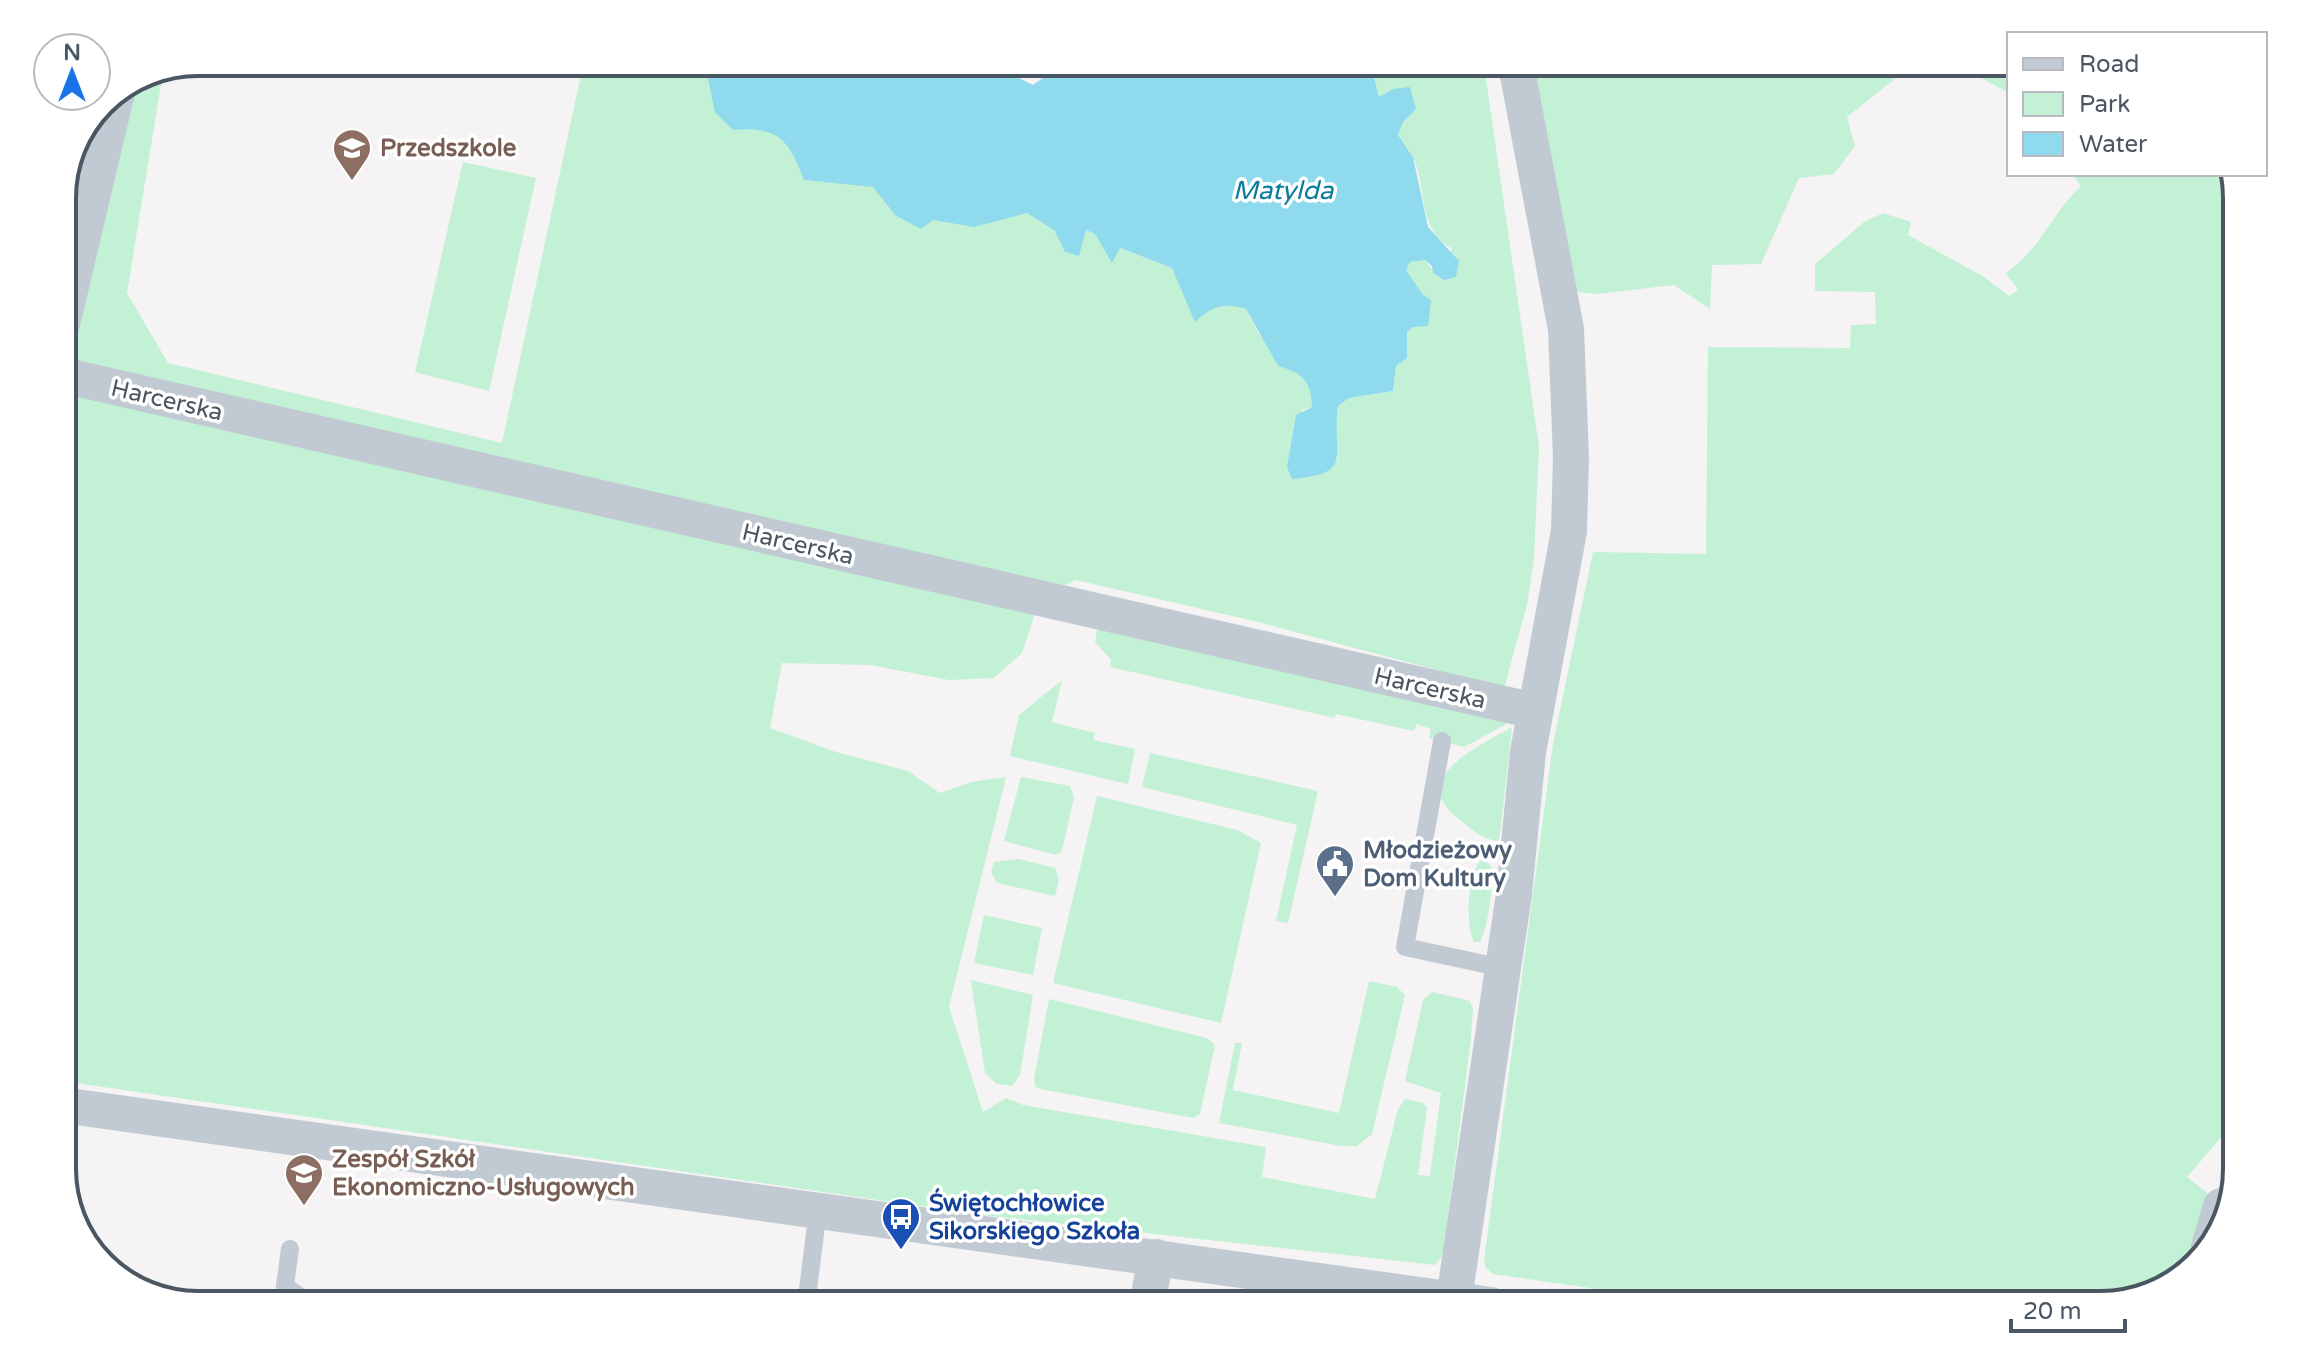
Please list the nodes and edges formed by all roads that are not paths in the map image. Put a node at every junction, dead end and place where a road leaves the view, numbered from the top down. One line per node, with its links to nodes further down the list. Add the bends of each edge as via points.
1 (1518, 76): 5 (street, via 1566,329 1570,394 1566,563)
2 (112, 112): 3 (street)
3 (76, 265)
4 (76, 378): 5 (street, Harcerska)
5 (1535, 711): 7 (street)
6 (1442, 741): 7 (lane, via 1405,947)
7 (1503, 968): 16 (street)
8 (76, 1107): 9 (street)
9 (818, 1210): 11 (street); 13 (lane)
10 (290, 1249): 12 (lane, via 285,1286)
11 (1156, 1257): 14 (street); 15 (street)
12 (292, 1291)
13 (808, 1291)
14 (1150, 1291)
15 (1397, 1291)
16 (1455, 1291)

